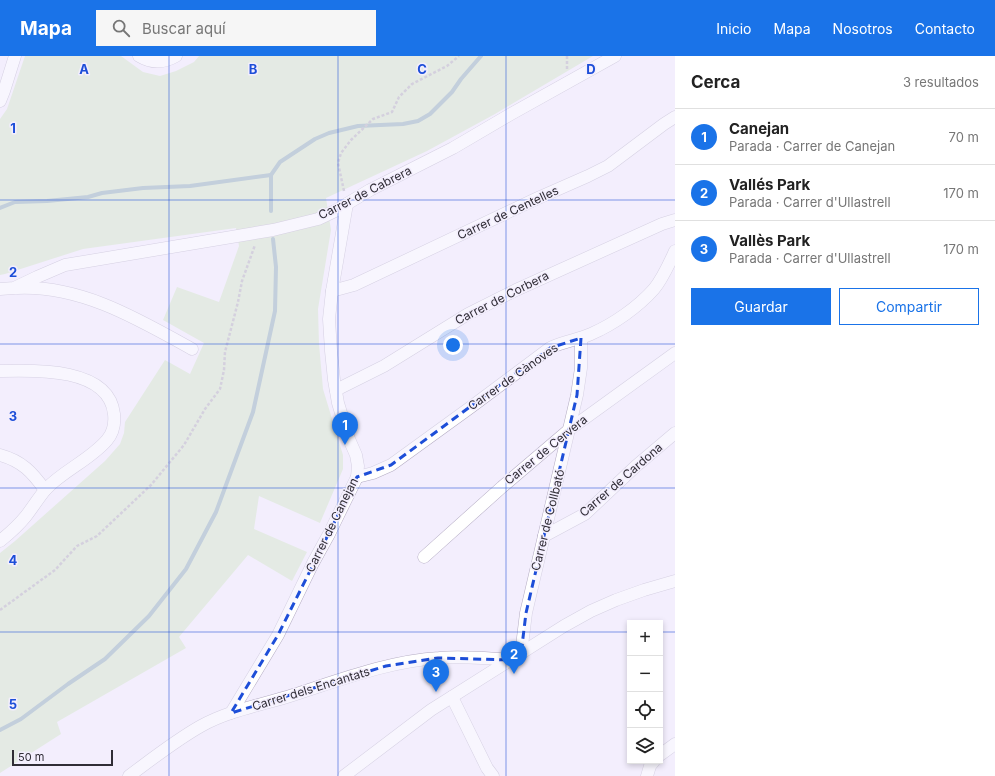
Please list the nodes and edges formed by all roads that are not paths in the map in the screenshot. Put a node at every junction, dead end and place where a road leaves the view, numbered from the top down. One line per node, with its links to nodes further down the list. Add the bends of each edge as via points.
1 (15, 56): 5 (street)
2 (139, 56): 3 (street, via 154,62 166,62)
3 (176, 56)
4 (615, 56): 7 (street, Carrer de Cabrera, via 453,148)
5 (0, 100)
6 (675, 117): 12 (street, Carrer de Centelles, via 608,166 354,285)
7 (347, 204): 10 (street, Carrer de Cabrera, via 318,219 295,225 65,265); 12 (street, Carrer de Canejan)
8 (675, 220): 17 (street, Carrer de Corbera, via 475,310 384,366)
9 (675, 251): 13 (street, Carrer de Cànoves, via 654,288 628,312)
10 (14, 288): 11 (street, Carrer de Cabrera); 14 (street, via 48,289 90,300 146,323)
11 (0, 289)
12 (332, 291): 17 (street, Carrer de Canejan, via 329,319)
13 (581, 338): 18 (street, Carrer de Collbató, via 580,375); 21 (street, Carrer de Cànoves, via 550,348 391,464 373,473)
14 (192, 349)
15 (675, 353): 18 (street, Carrer de Cervera)
16 (0, 371): 22 (street, via 56,371 69,375 93,384 108,398 113,407 113,430 108,439)
17 (336, 390): 21 (street, Carrer de Canejan, via 356,455)
18 (570, 429): 23 (street, Carrer de Collbató); 25 (street, Carrer de Cervera)
19 (675, 433): 23 (street, Carrer de Cardona, via 584,514)
20 (0, 455): 22 (street, via 15,460 26,468)
21 (356, 476): 29 (street, Carrer de Canejan, via 330,534 278,635)
22 (45, 490): 24 (street, via 14,530)
23 (544, 536): 27 (street, Carrer de Collbató)
24 (0, 541)
25 (424, 557)
26 (675, 581): 27 (street, via 591,611)
27 (516, 657): 28 (street); 29 (street, Carrer dels Encantats, via 438,658 386,666)
28 (452, 697): 34 (street); 35 (street, via 487,768)
29 (231, 713): 33 (street, Carrer dels Encantats, via 200,726)
30 (675, 744): 31 (street)
31 (663, 753)
32 (653, 764): 36 (street)
33 (129, 776)
34 (344, 776)
35 (494, 776)
36 (647, 776)

